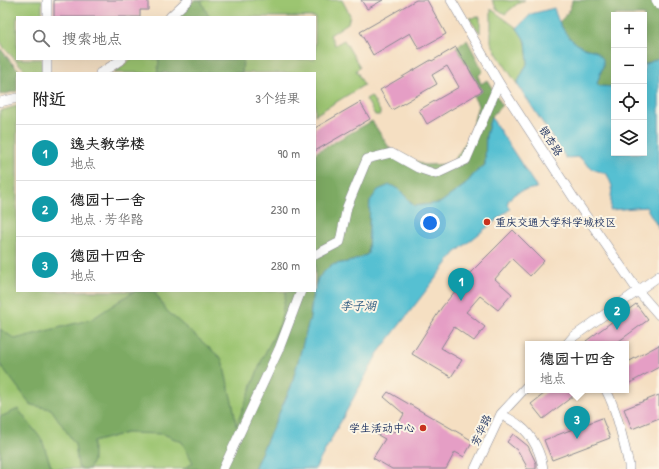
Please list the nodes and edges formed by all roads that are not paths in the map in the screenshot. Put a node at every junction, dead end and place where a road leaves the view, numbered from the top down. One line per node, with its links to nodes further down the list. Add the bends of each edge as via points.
1 (47, 0): 6 (street)
2 (451, 0): 12 (street, 银杏路)
3 (656, 0): 5 (street)
4 (186, 1): 7 (street)
5 (659, 5)
6 (47, 16)
7 (171, 16)
8 (47, 60): 10 (street)
9 (121, 60): 11 (street)
10 (47, 72)
11 (104, 72)
12 (499, 83): 15 (street, via 466,160 436,174 418,168 390,153 367,159 348,207 340,242); 17 (street, 银杏路)
13 (16, 98): 14 (street)
14 (0, 102)
15 (316, 254)
16 (659, 276): 17 (street)
17 (638, 291): 19 (street, 银杏路); 20 (street)
18 (301, 292): 24 (street, via 279,349)
19 (659, 315)
20 (574, 341)
21 (525, 388): 23 (street, 芳华路)
22 (608, 393): 27 (street, via 623,439)
23 (501, 414): 25 (street, 芳华路); 26 (street, via 520,426 532,438 542,460)
24 (223, 469)
25 (475, 469)
26 (543, 469)
27 (629, 469)

